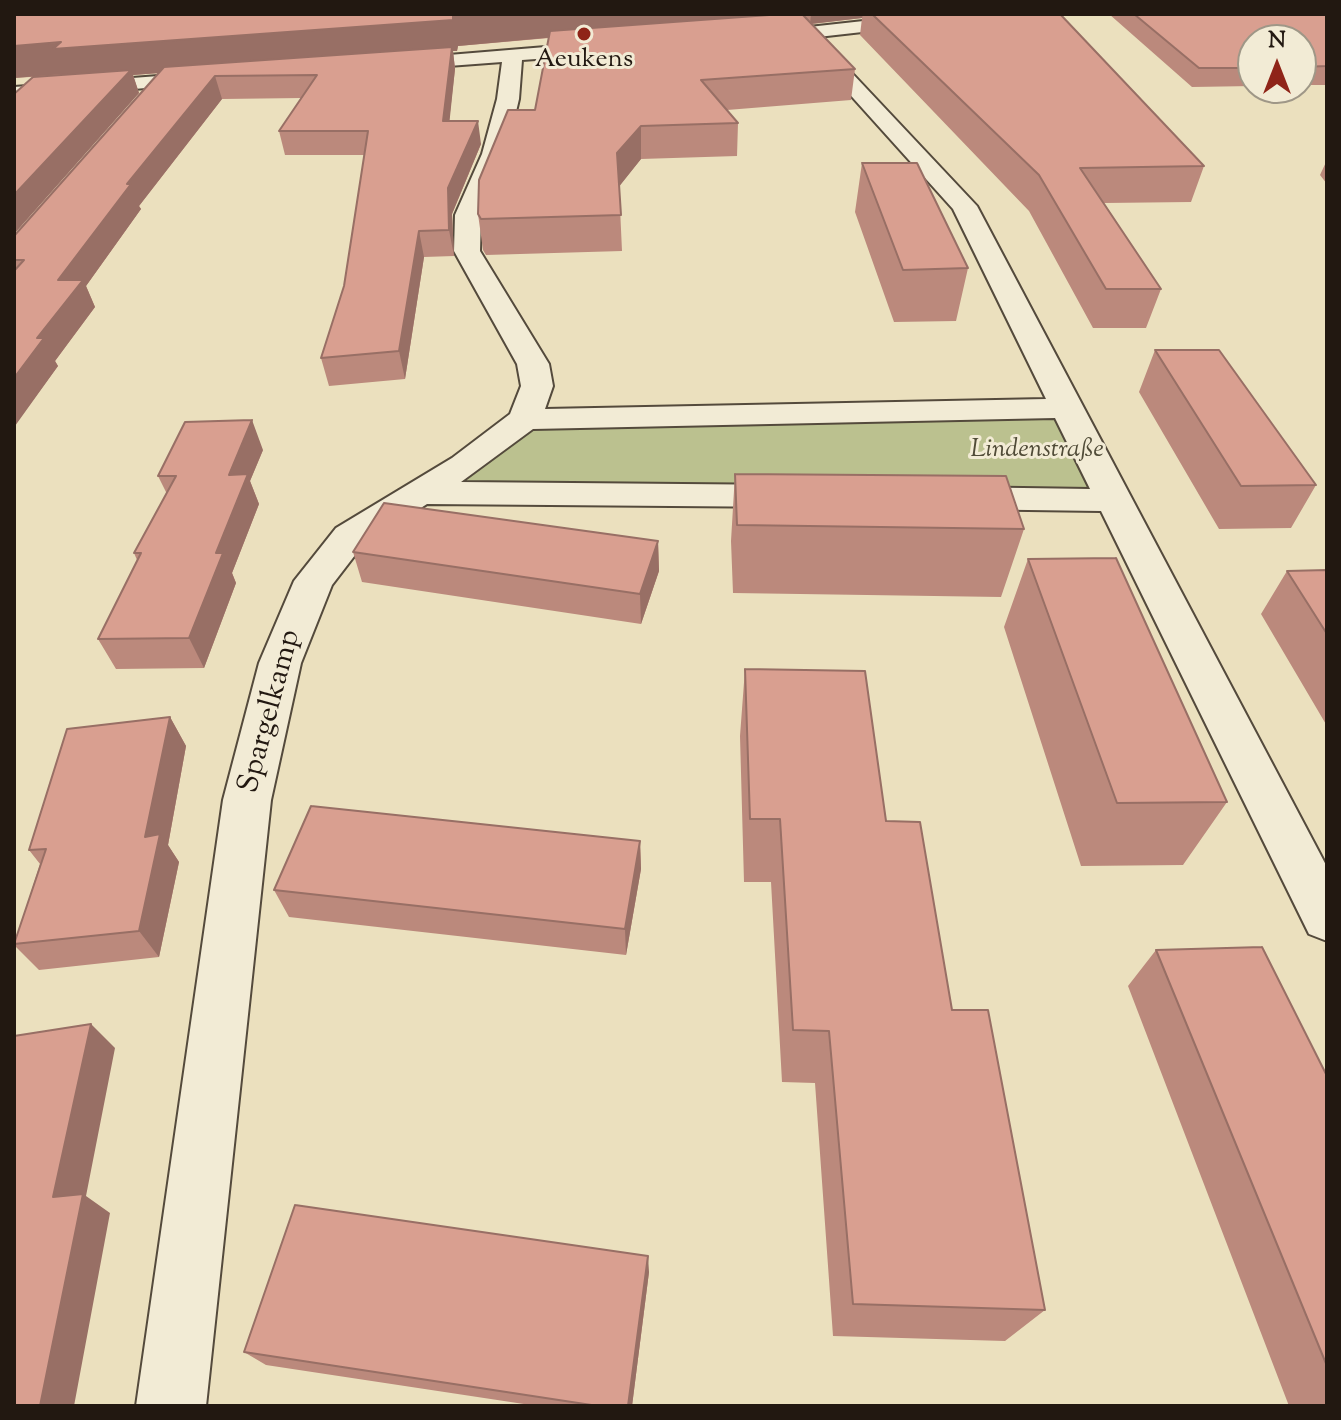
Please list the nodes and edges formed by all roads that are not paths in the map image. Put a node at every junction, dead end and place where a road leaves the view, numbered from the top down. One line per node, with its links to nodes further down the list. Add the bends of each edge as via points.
1 (978, 14): 2 (street)
2 (796, 24): 3 (street); 11 (street, via 964,206)
3 (760, 36)
4 (627, 46): 5 (street)
5 (511, 55): 6 (street); 12 (street, via 508,99 494,154 468,215 467,251 533,364 537,386)
6 (374, 65)
7 (238, 76): 8 (street)
8 (164, 81): 9 (street); 10 (street)
9 (14, 93)
10 (144, 104)
11 (1064, 408): 12 (street); 16 (street)
12 (525, 419): 13 (street, Spargelkamp)
13 (420, 493): 14 (street); 18 (street, Spargelkamp, via 349,537 314,581 280,663 247,800)
14 (824, 497)
15 (917, 498): 16 (street)
16 (1111, 500): 17 (street)
17 (1327, 918)
18 (171, 1406)

